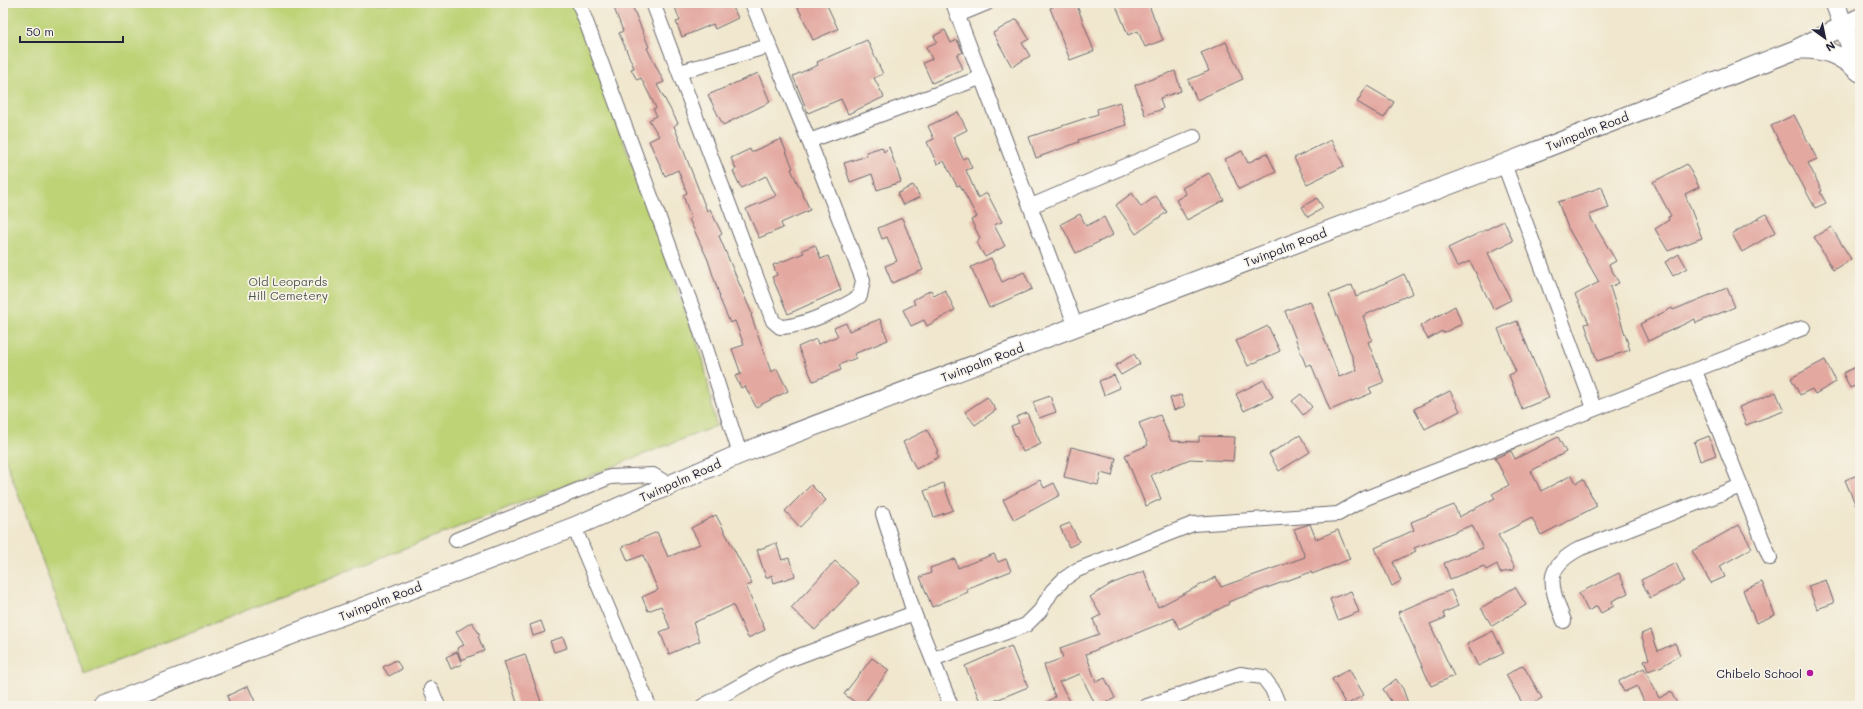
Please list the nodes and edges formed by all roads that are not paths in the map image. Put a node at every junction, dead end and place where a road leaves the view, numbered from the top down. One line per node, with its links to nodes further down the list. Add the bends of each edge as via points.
1 (579, 3): 21 (street, via 698,322)
2 (653, 3): 10 (street)
3 (752, 3): 8 (street)
4 (987, 3): 6 (street)
5 (1835, 3): 7 (main road)
6 (955, 9): 12 (street)
7 (1852, 21): 9 (main road, Twinpalm Road); 11 (main road)
8 (769, 46): 10 (street); 14 (street)
9 (1795, 50): 11 (main road, via 1813,49 1830,52 1846,60); 15 (main road, Twinpalm Road)
10 (680, 72): 14 (street, via 773,321 780,327 791,327 850,303 860,296 862,280)
11 (1860, 72)
12 (980, 78): 14 (street); 16 (street)
13 (1194, 137): 16 (street)
14 (809, 141)
15 (1504, 164): 17 (main road, Twinpalm Road); 20 (street)
16 (1031, 206): 17 (street)
17 (1076, 327): 21 (main road, Twinpalm Road)
18 (1803, 328): 19 (street)
19 (1695, 371): 20 (street); 23 (street)
20 (1594, 408): 30 (street, via 1366,498 1338,514 1193,524 1077,570 1052,591 1040,611 1026,625)
21 (740, 454): 22 (main road, Twinpalm Road)
22 (669, 485): 25 (main road, Twinpalm Road); 26 (street, via 653,475 610,477)
23 (1741, 486): 27 (street); 29 (street, via 1565,556 1555,567 1552,582)
24 (883, 514): 28 (street)
25 (574, 527): 32 (main road, Twinpalm Road); 34 (street)
26 (456, 540)
27 (1770, 558)
28 (914, 613): 30 (street); 35 (street, via 783,662)
29 (1564, 621)
30 (933, 659): 36 (street)
31 (431, 689): 33 (street)
32 (104, 706)
33 (438, 706)
34 (649, 706)
35 (703, 706)
36 (951, 706)
37 (1147, 706): 38 (street, via 1240,674 1263,677 1272,689)
38 (1279, 706)

